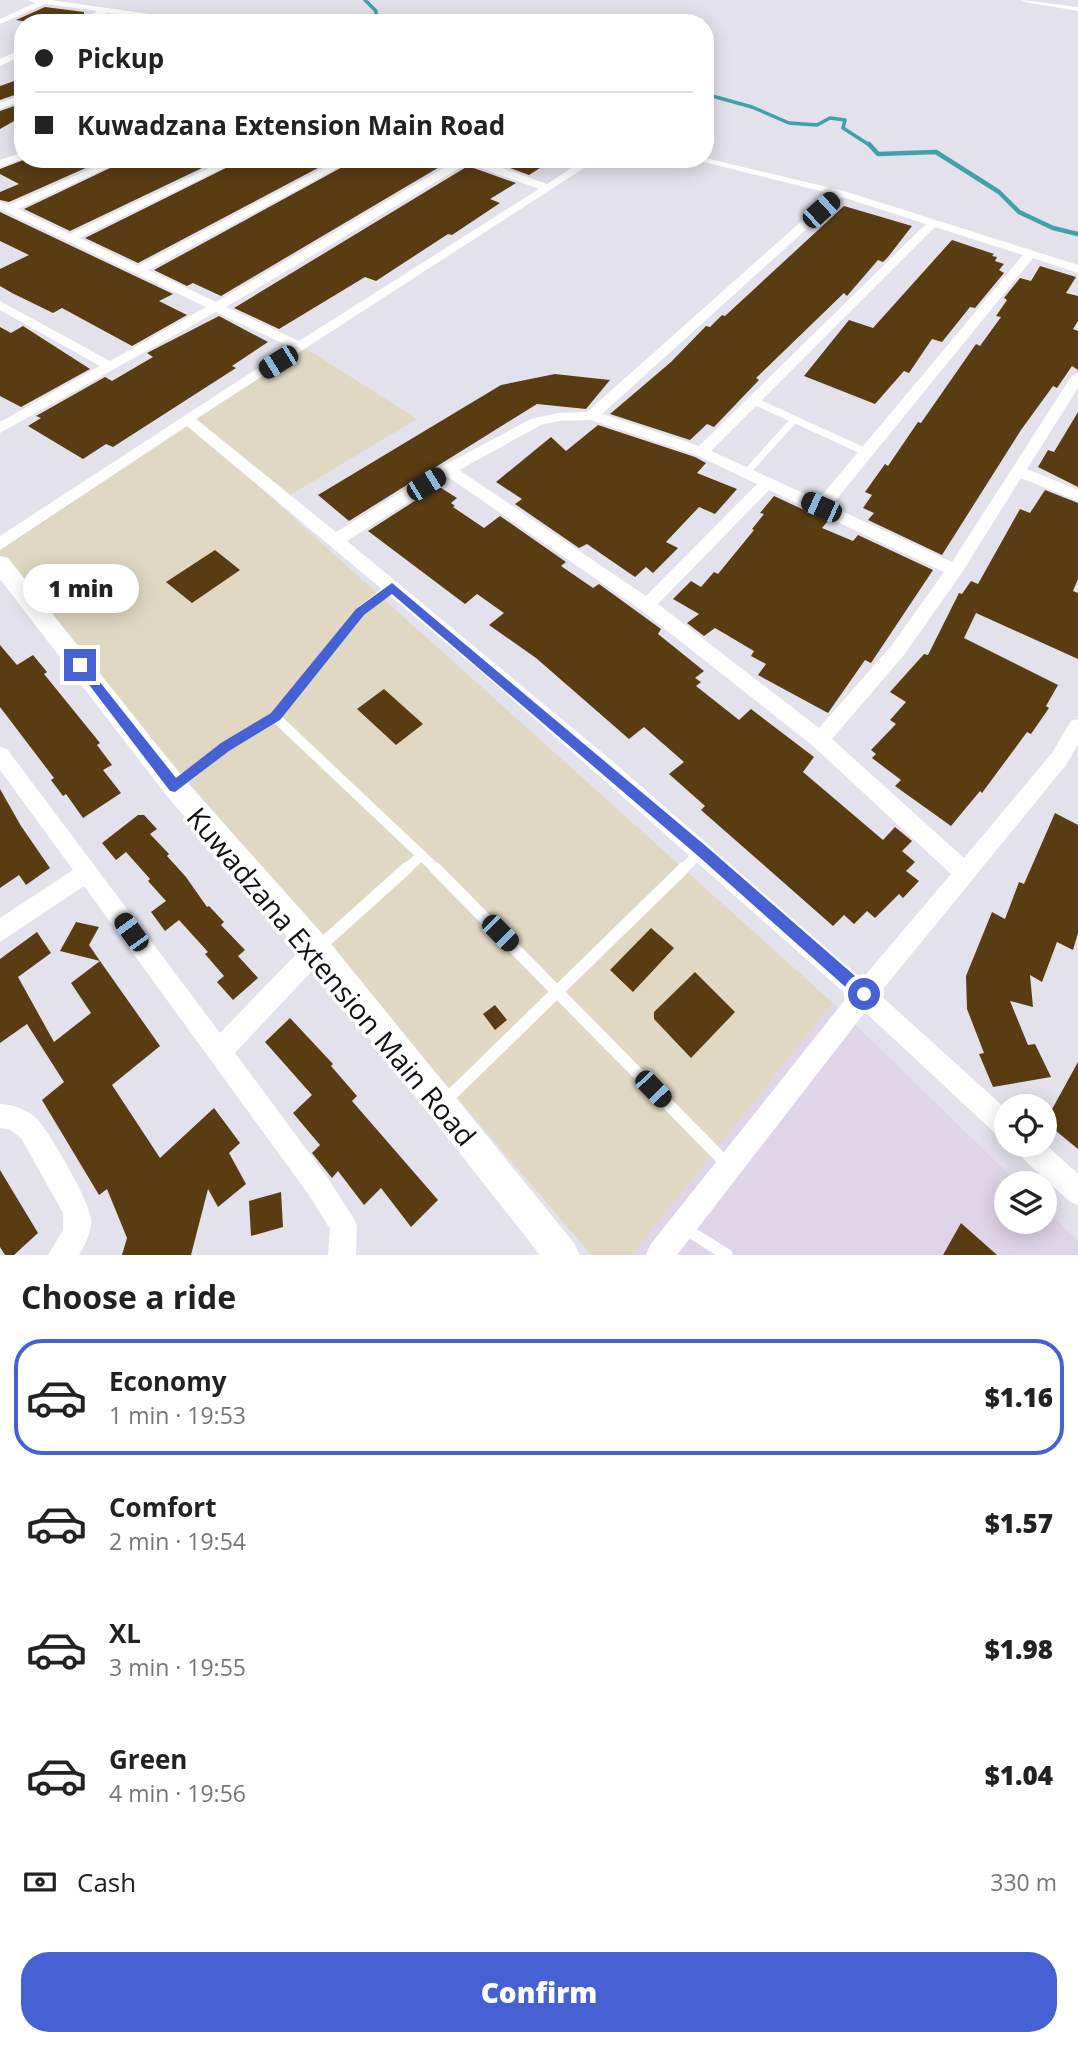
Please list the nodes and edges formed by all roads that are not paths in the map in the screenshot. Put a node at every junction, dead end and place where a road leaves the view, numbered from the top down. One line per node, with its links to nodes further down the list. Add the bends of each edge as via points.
1 (32, 0): 3 (street)
2 (1025, 0): 4 (street)
3 (43, 2): 5 (street); 6 (street)
4 (1078, 9)
5 (106, 10): 7 (street); 8 (street)
6 (17, 14)
7 (98, 14)
8 (132, 14)
9 (714, 163): 17 (street)
10 (100, 168): 18 (street)
11 (218, 168): 20 (street)
12 (332, 168): 23 (street)
13 (454, 168): 25 (street)
14 (491, 168): 16 (street)
15 (579, 168): 16 (street)
16 (548, 188): 26 (street)
17 (840, 193): 19 (street); 30 (street)
18 (5, 207): 20 (street)
19 (933, 223): 21 (street); 29 (street)
20 (70, 238): 23 (street)
21 (1030, 254): 22 (street); 35 (street)
22 (1078, 269)
23 (139, 270): 25 (street)
24 (0, 304): 27 (street)
25 (216, 307): 26 (street); 27 (street)
26 (301, 347): 31 (street)
27 (110, 366): 33 (street)
28 (1078, 377): 38 (street)
29 (752, 400): 32 (lane); 34 (street)
30 (591, 416): 34 (street); 36 (street, via 536,422)
31 (187, 419): 42 (street); 43 (street)
32 (794, 420): 35 (lane); 37 (lane)
33 (0, 428)
34 (701, 452): 37 (street)
35 (866, 452): 41 (street)
36 (448, 470): 42 (street); 47 (street)
37 (746, 472): 39 (street)
38 (1020, 472): 40 (street); 45 (street)
39 (767, 483): 41 (street); 47 (street)
40 (1078, 496)
41 (821, 507): 45 (street)
42 (336, 540): 46 (street)
43 (0, 544)
44 (0, 564): 53 (street, Kuwadzana Extension Main Road)
45 (955, 570): 49 (street, via 898,650)
46 (392, 587): 48 (lane, via 360,612); 54 (street)
47 (648, 605): 49 (street)
48 (275, 717): 53 (lane, via 225,747); 55 (lane)
49 (820, 740): 57 (street)
50 (1075, 740): 57 (street)
51 (0, 755): 52 (street)
52 (7, 776): 56 (street)
53 (175, 787): 59 (street, Kuwadzana Extension Main Road)
54 (702, 851): 60 (lane); 61 (street)
55 (422, 855): 59 (lane); 60 (lane)
56 (87, 872): 58 (street); 62 (street)
57 (965, 874): 61 (street)
58 (0, 931)
59 (317, 949): 62 (street); 63 (street, Kuwadzana Extension Main Road)
60 (558, 991): 63 (lane); 67 (lane)
61 (864, 994): 64 (street); 67 (street)
62 (219, 1052): 71 (street, via 344,1226)
63 (440, 1106): 72 (street, Kuwadzana Extension Main Road)
64 (994, 1115)
65 (0, 1116): 70 (street, via 14,1118 30,1129 75,1208 78,1230)
66 (1040, 1157): 68 (street)
67 (730, 1167): 69 (street)
68 (1078, 1192)
69 (682, 1227): 73 (street); 74 (lane)
70 (62, 1255)
71 (342, 1255)
72 (562, 1255)
73 (660, 1255)
74 (727, 1255)

